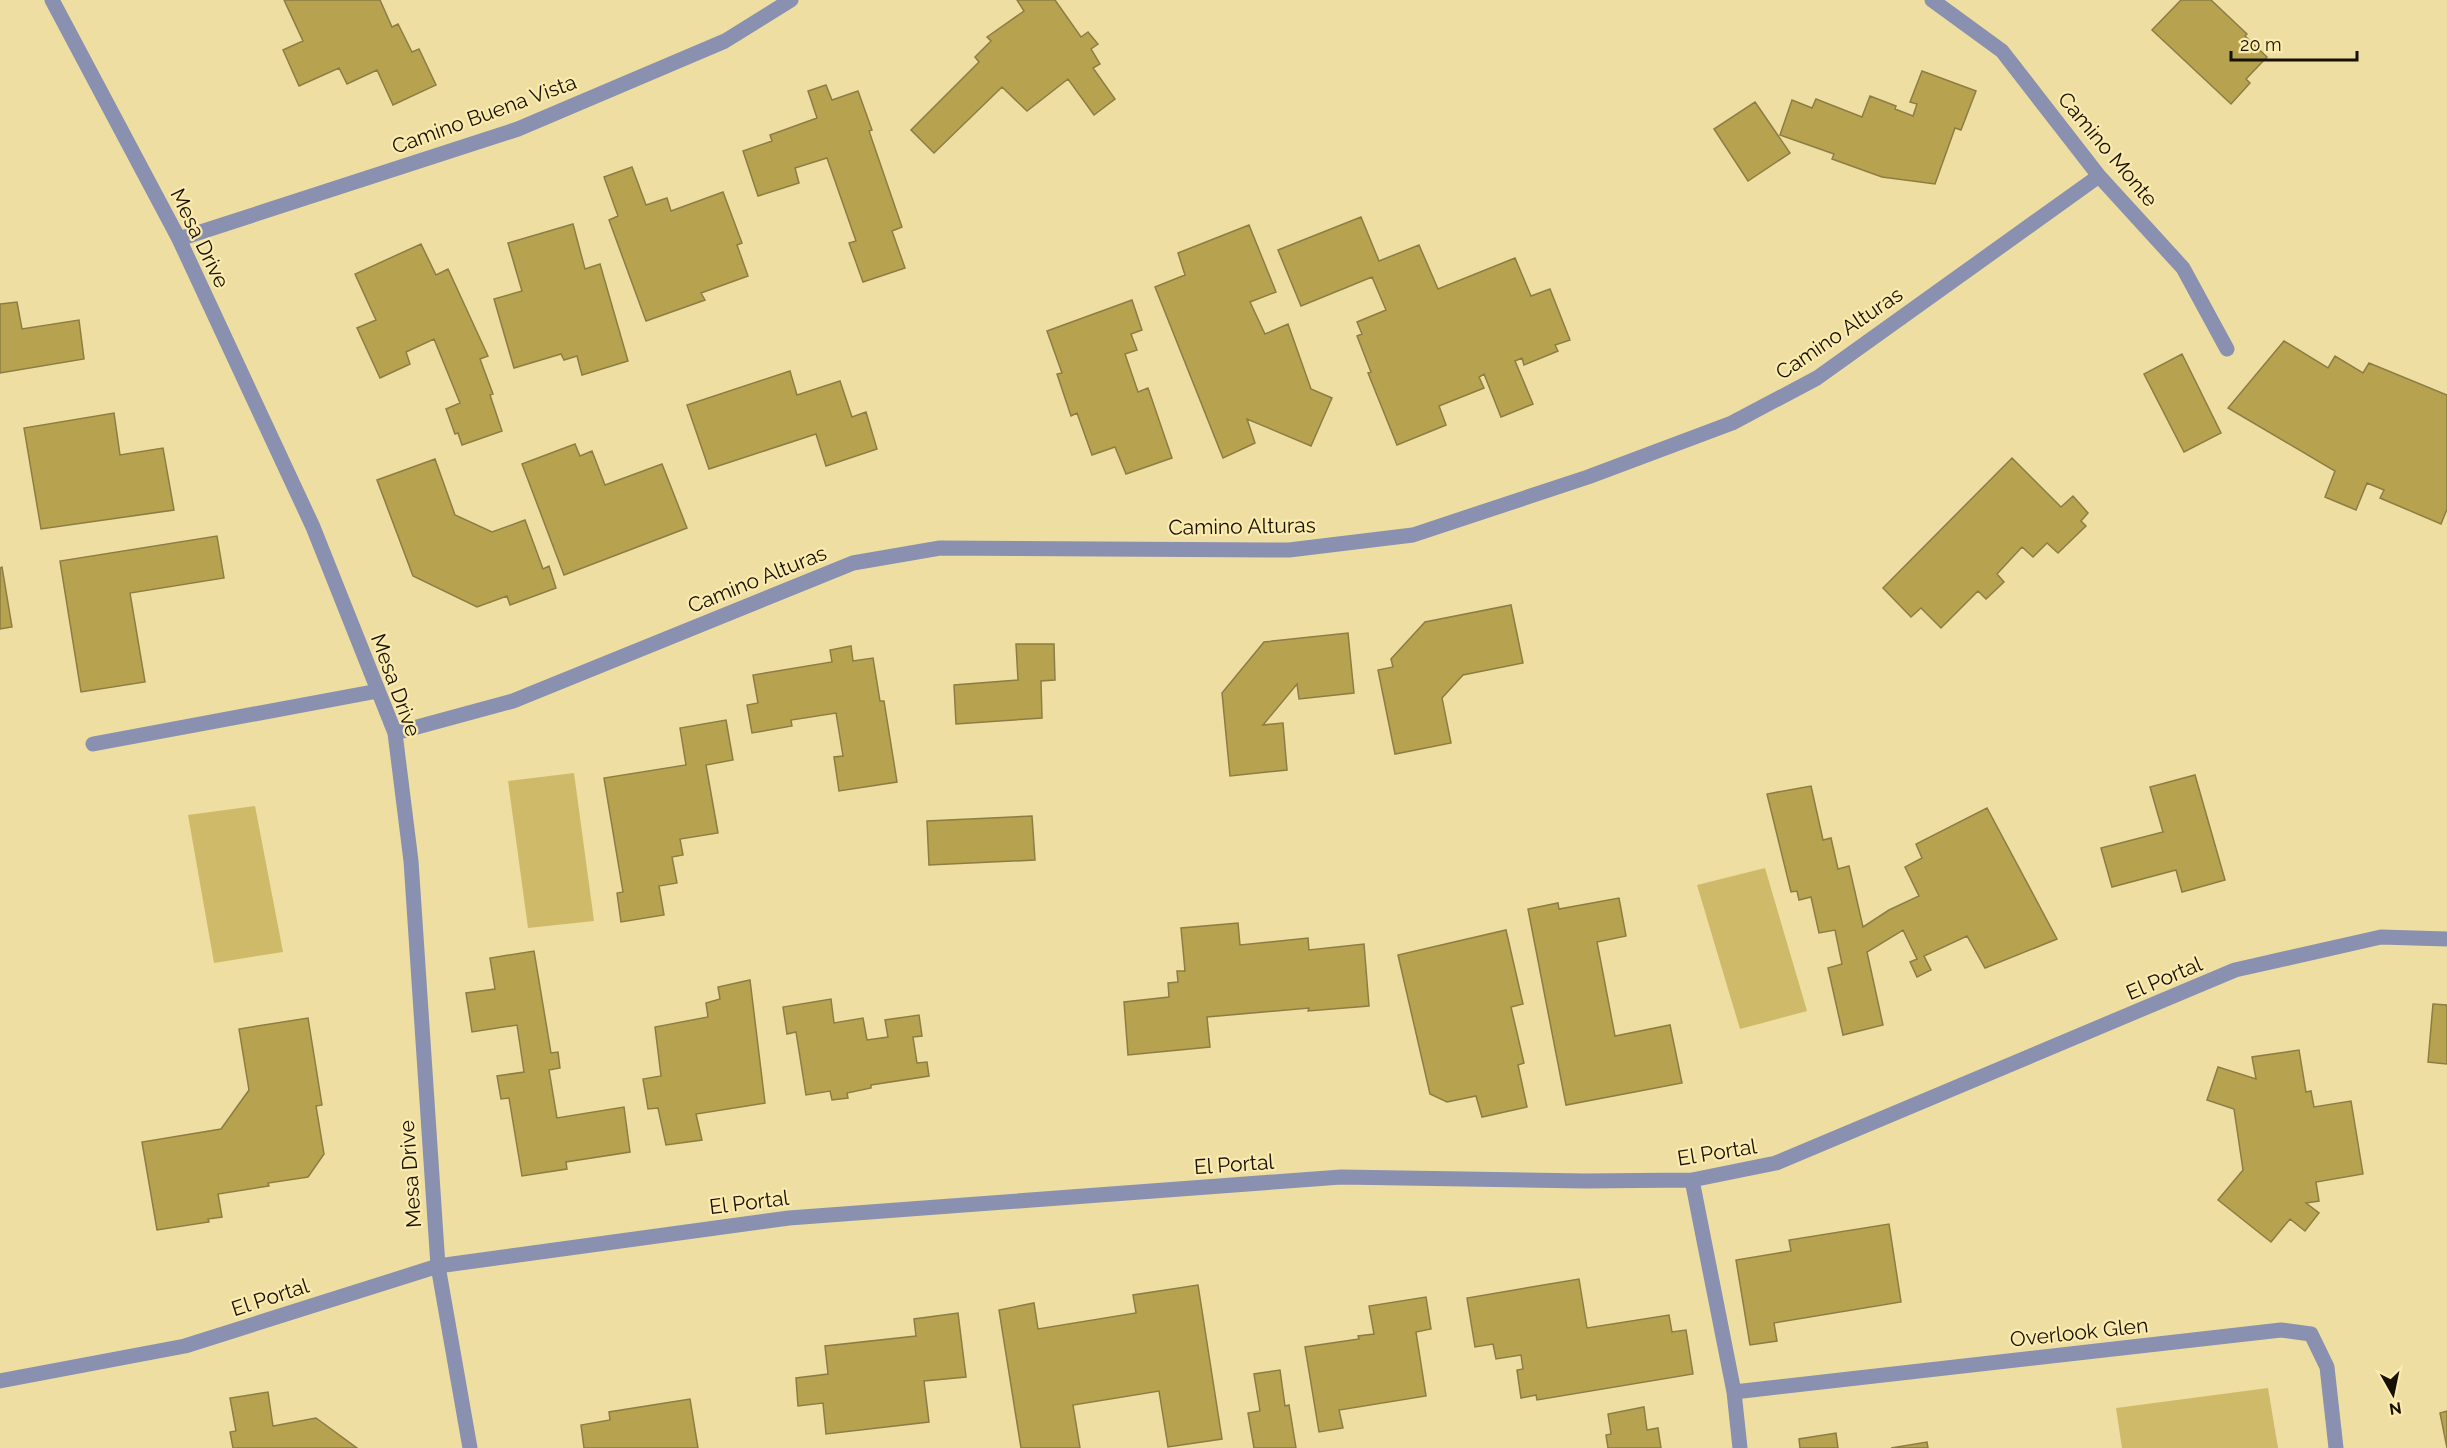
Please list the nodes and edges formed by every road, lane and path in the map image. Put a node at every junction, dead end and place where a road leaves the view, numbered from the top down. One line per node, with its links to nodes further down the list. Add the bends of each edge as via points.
1 (52, 0): 5 (street, Mesa Drive)
2 (791, 0): 5 (street, Camino Buena Vista, via 725,41 518,129)
3 (1932, 0): 4 (street, Camino Monte, via 2002,51)
4 (2099, 176): 6 (street, Camino Monte, via 2183,268); 8 (street, Camino Alturas, via 1817,378 1732,423 1588,477 1413,535 1288,550 940,548 853,563 513,701)
5 (179, 239): 7 (street, Mesa Drive, via 314,527)
6 (2227, 349)
7 (378, 692): 8 (street, Mesa Drive); 9 (street)
8 (395, 733): 12 (street, Mesa Drive, via 411,861)
9 (93, 744)
10 (2447, 939): 11 (street, El Portal, via 2382,937 2235,970 1776,1163)
11 (1692, 1180): 12 (street, El Portal, via 1341,1177 789,1218); 14 (street)
12 (438, 1266): 13 (street, El Portal, via 185,1346); 15 (street, Mesa Drive)
13 (0, 1381)
14 (1734, 1392): 16 (street); 17 (street, Overlook Glen, via 2282,1330 2311,1334 2327,1367)
15 (470, 1448)
16 (1740, 1448)
17 (2336, 1448)

